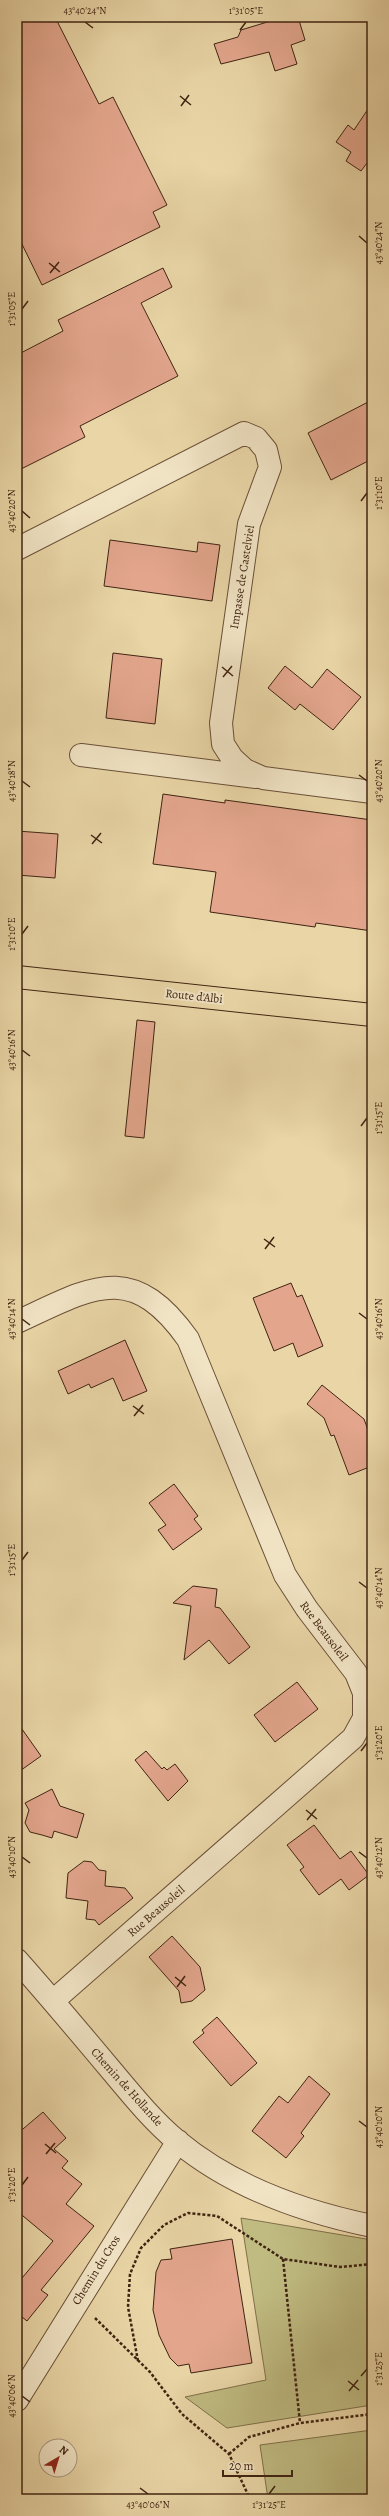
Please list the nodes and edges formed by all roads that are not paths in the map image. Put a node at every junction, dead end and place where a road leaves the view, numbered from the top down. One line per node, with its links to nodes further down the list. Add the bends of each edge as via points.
1 (17, 548): 3 (street, Impasse de Castelviel, via 244,433 256,438 266,450 270,467 249,524 221,723 223,744 232,758 245,770)
2 (81, 756): 3 (street, Impasse de Castelviel)
3 (263, 778): 4 (street, Impasse de Castelviel)
4 (372, 792)
5 (17, 977): 6 (main road, Route d'Albi)
6 (372, 1015)
7 (17, 1322): 9 (street, Rue Beausoleil, via 83,1291 111,1286 157,1303 175,1321 188,1339 285,1575 307,1609 356,1673 364,1693 364,1718 353,1738)
8 (17, 1960): 9 (street, Chemin de Hollande)
9 (53, 2001): 10 (street, Chemin de Hollande, via 146,2111)
10 (178, 2141): 11 (street, Chemin de Hollande, via 212,2165 296,2206); 12 (street, Chemin du Cros)
11 (372, 2226)
12 (17, 2400)

